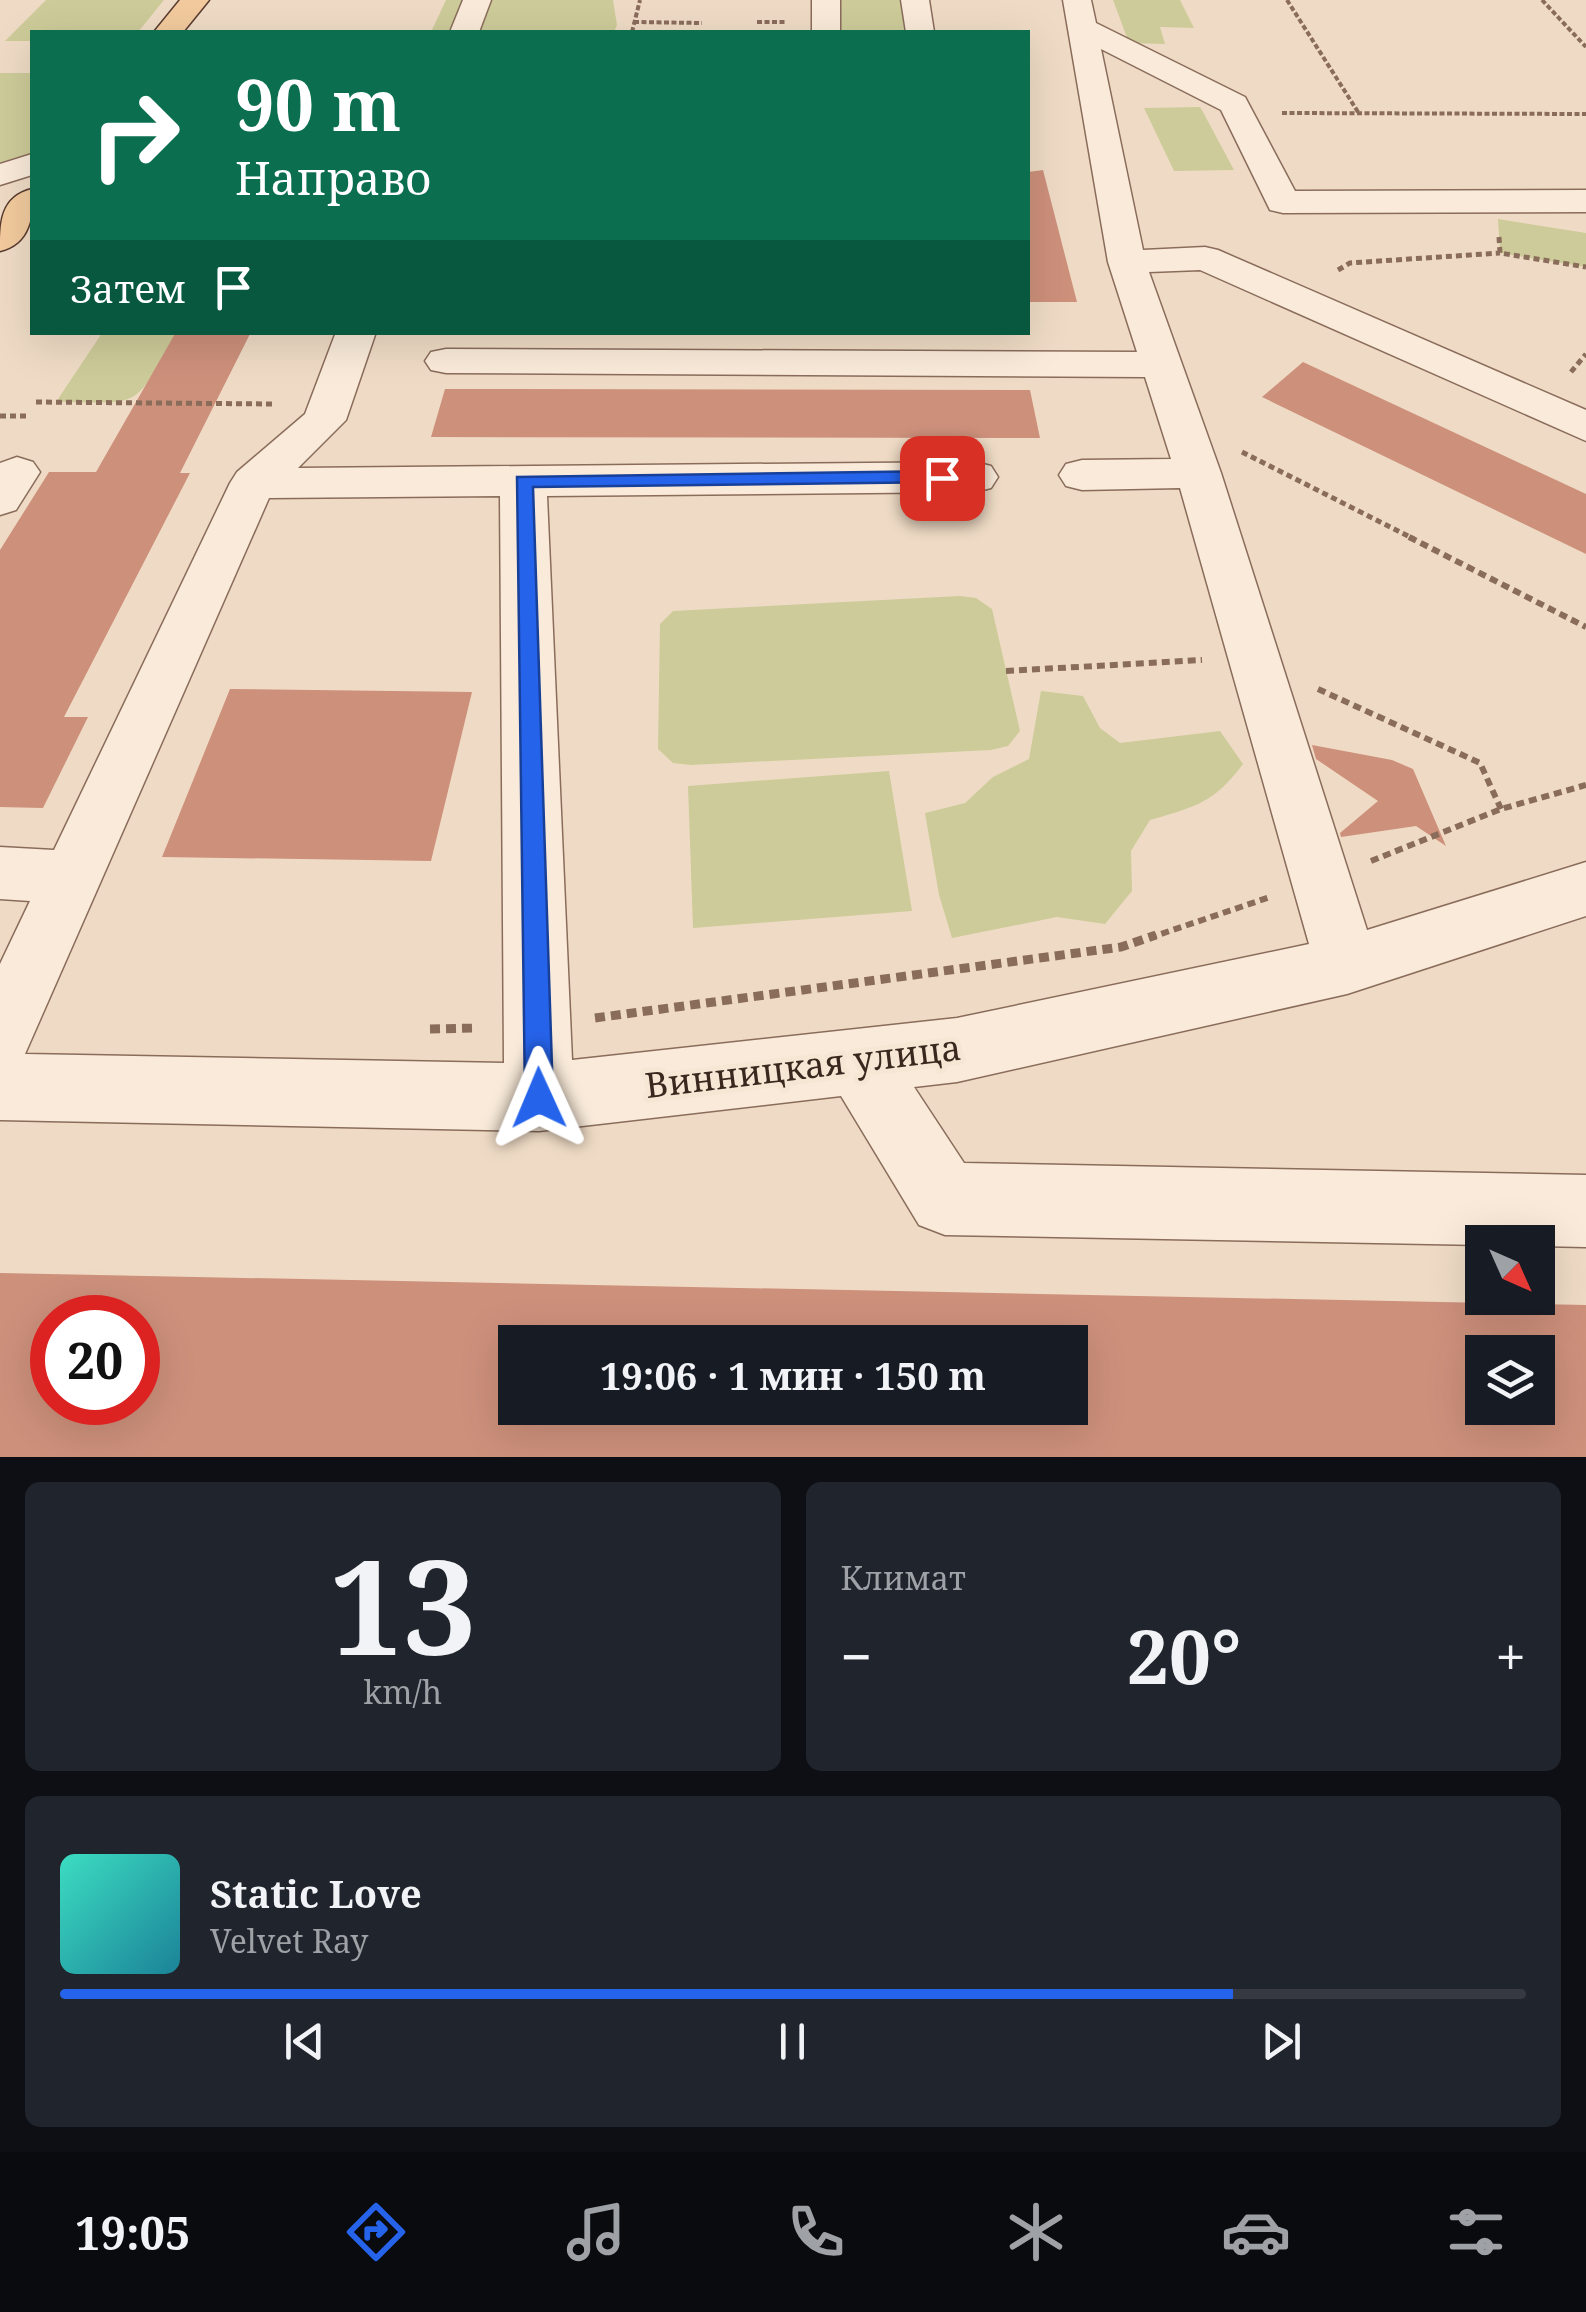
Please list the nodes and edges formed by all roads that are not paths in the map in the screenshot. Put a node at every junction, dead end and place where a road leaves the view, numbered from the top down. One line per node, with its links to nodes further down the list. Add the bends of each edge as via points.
1 (194, 0): 6 (main road)
2 (477, 0): 7 (street)
3 (826, 0): 8 (street)
4 (915, 0): 9 (street)
5 (1079, 14): 12 (street, via 1234,104 1282,202); 15 (street)
6 (170, 30)
7 (466, 30)
8 (826, 30)
9 (920, 30)
10 (30, 165): 11 (street)
11 (0, 174)
12 (1586, 201)
13 (30, 202): 14 (main road)
14 (0, 240)
15 (1128, 262): 20 (street); 21 (street, via 1205,258)
16 (355, 335): 26 (street, via 324,420)
17 (825, 348): 18 (street); 19 (street)
18 (966, 348): 20 (street)
19 (446, 361)
20 (1159, 366): 22 (street)
21 (1586, 427)
22 (1195, 463): 23 (street); 30 (street)
23 (1082, 475)
24 (975, 478): 25 (street)
25 (523, 481): 26 (street); 34 (street)
26 (253, 483): 28 (street)
27 (0, 873): 28 (street)
28 (72, 877): 31 (street)
29 (1586, 889): 30 (street, Винницкая улица)
30 (1347, 965): 32 (street, Винницкая улица, via 956,1050)
31 (0, 1035)
32 (858, 1062): 34 (street, Винницкая улица); 35 (street, via 944,1199)
33 (0, 1088): 34 (street, Винницкая улица)
34 (539, 1098)
35 (1586, 1212)

